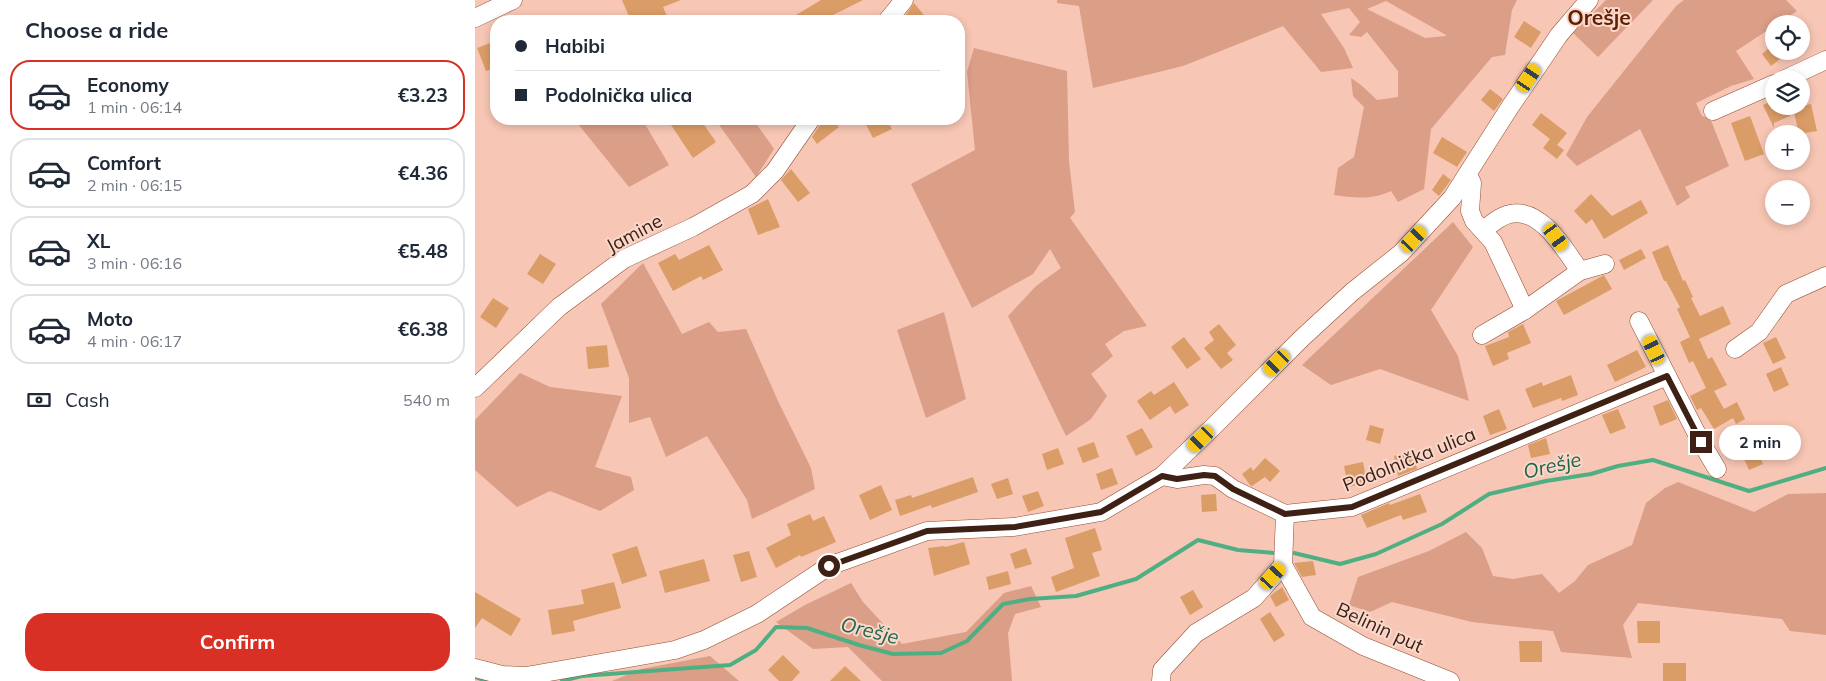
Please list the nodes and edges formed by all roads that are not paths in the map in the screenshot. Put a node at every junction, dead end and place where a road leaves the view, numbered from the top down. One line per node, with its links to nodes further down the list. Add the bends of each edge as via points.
1 (513, 0): 5 (street)
2 (904, 0): 4 (street)
3 (1589, 0): 11 (street, via 1559,35)
4 (892, 15)
5 (475, 18)
6 (1826, 60): 7 (street)
7 (1804, 70)
8 (1765, 88): 9 (street)
9 (1713, 111)
10 (807, 125): 21 (street, Jamine, via 775,171 752,194 693,227 624,259 559,307)
11 (1468, 175): 12 (street, via 1472,183 1470,211 1474,221); 23 (street, via 1452,198 1401,253 1302,338)
12 (1484, 230): 14 (street, via 1508,214 1529,216 1556,237); 16 (street, via 1493,242)
13 (1605, 264): 14 (street)
14 (1580, 271): 16 (street)
15 (1826, 276): 19 (street, via 1786,294 1759,332)
16 (1525, 310): 18 (street)
17 (1639, 321): 20 (street)
18 (1482, 335)
19 (1735, 350)
20 (1667, 376): 22 (street); 24 (street, Podolnička ulica, via 1352,507)
21 (475, 388)
22 (1717, 469)
23 (1162, 476): 24 (street, via 1177,479 1215,476 1233,489); 26 (street, via 1101,512 1015,527 927,531 829,566 750,618 675,650 526,676 502,675)
24 (1285, 514): 25 (street)
25 (1283, 565): 27 (street, via 1254,598 1196,633 1162,670); 28 (street, Belinin put, via 1312,617 1363,646)
26 (475, 668)
27 (1161, 681)
28 (1450, 681)

